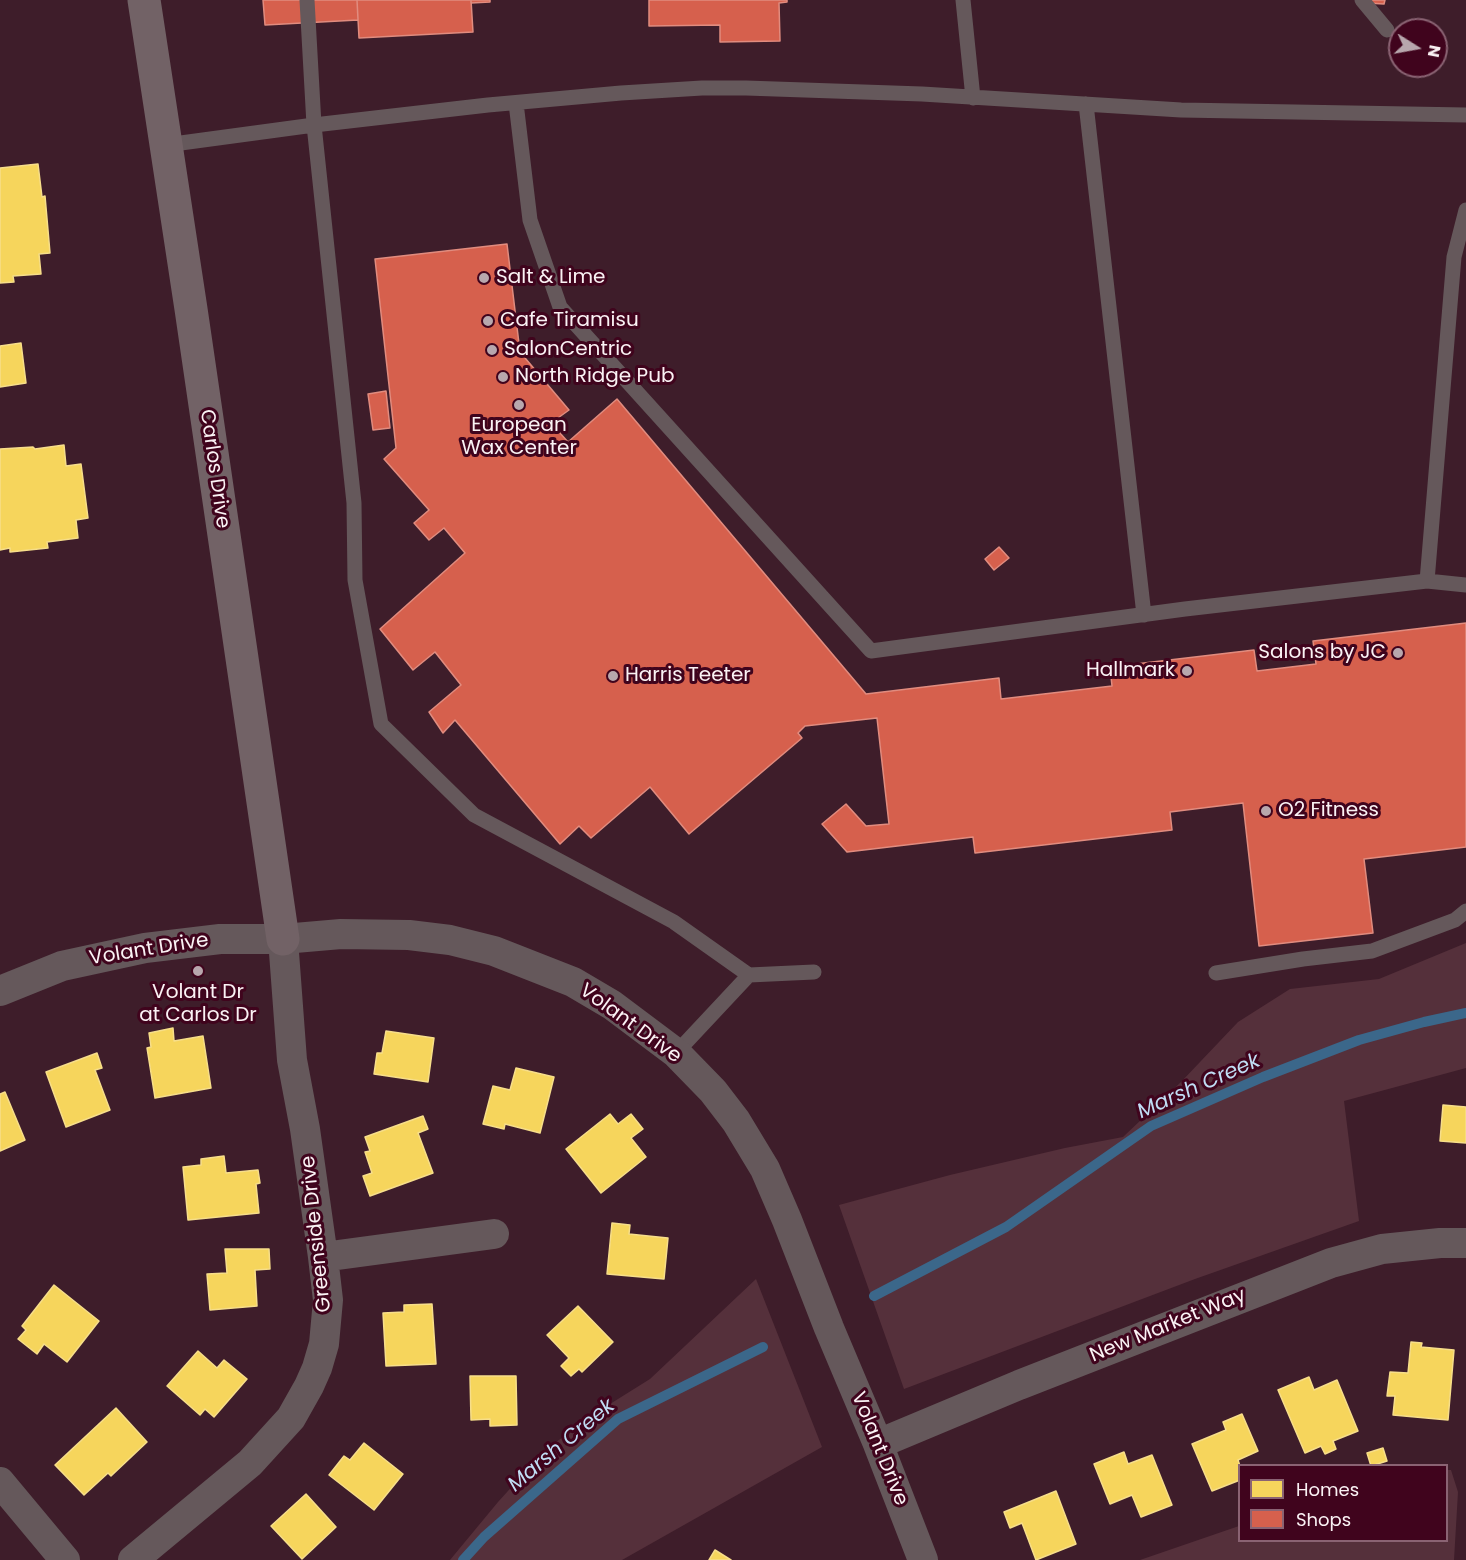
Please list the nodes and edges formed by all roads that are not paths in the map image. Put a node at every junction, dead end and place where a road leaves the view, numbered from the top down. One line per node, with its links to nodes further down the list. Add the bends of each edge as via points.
1 (144, 0): 11 (street, Carlos Drive)
2 (307, 0): 10 (lane)
3 (963, 0): 6 (lane)
4 (1362, 0): 5 (lane)
5 (1387, 30)
6 (973, 98): 7 (lane, via 702,88); 8 (lane)
7 (516, 103): 10 (lane); 15 (lane, via 530,220 560,307 871,651)
8 (1086, 104): 9 (lane, via 1214,111); 15 (lane)
9 (1466, 115)
10 (314, 125): 11 (lane); 20 (lane, via 354,503 355,580 381,724 474,815 674,922)
11 (166, 145): 17 (street, Carlos Drive)
12 (1466, 210): 13 (lane, via 1454,257)
13 (1427, 581): 14 (lane); 15 (lane)
14 (1466, 585)
15 (1144, 615)
16 (1466, 911): 19 (lane, via 1455,920 1372,951)
17 (283, 939): 21 (street, Volant Drive, via 220,939 145,948 62,966); 22 (street, Volant Drive, via 410,934 494,951 573,982 612,1005); 25 (street, Greenside Drive, via 292,1060)
18 (814, 972): 20 (lane)
19 (1216, 973)
20 (749, 975): 22 (lane)
21 (0, 991)
22 (676, 1053): 26 (street, Volant Drive, via 713,1091 765,1169)
23 (494, 1234): 25 (street)
24 (1466, 1243): 26 (street, New Market Way, via 1382,1250 1331,1263)
25 (323, 1257): 29 (street, Greenside Drive, via 328,1300 324,1344 313,1377 291,1418 250,1462)
26 (878, 1444): 30 (street, Volant Drive)
27 (0, 1482): 28 (street)
28 (65, 1560)
29 (133, 1560)
30 (923, 1560)

